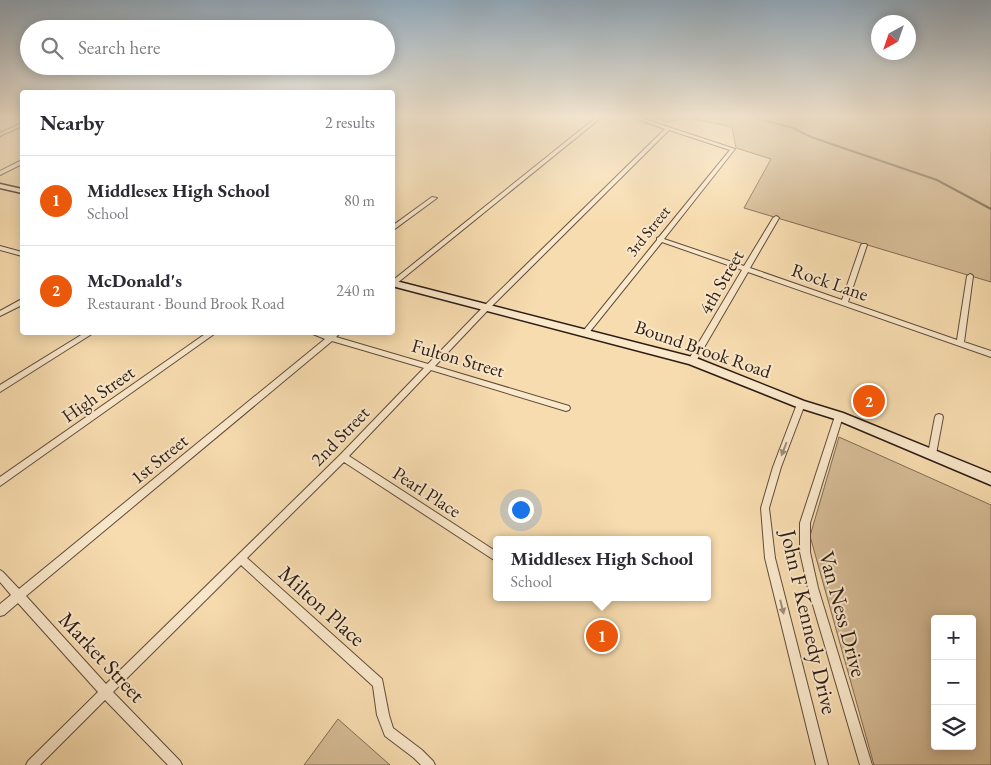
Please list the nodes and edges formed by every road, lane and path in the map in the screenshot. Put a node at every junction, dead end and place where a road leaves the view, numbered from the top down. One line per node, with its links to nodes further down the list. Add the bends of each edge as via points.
1 (557, 152): 17 (street)
2 (644, 152): 21 (street, 2nd Street)
3 (731, 152): 11 (street, 3rd Street)
4 (20, 163): 5 (street)
5 (0, 172)
6 (0, 186): 7 (main road)
7 (20, 191)
8 (434, 198): 10 (street)
9 (776, 218): 15 (street, 4th Street)
10 (395, 227)
11 (659, 239): 15 (street, Rock Lane); 23 (street, 3rd Street)
12 (864, 245): 20 (street)
13 (1, 248): 14 (street)
14 (20, 253)
15 (745, 269): 20 (street, Rock Lane); 29 (street, 4th Street)
16 (970, 276): 27 (street)
17 (395, 284)
18 (395, 285): 21 (main road, Bound Brook Road)
19 (20, 303): 22 (street)
20 (844, 303): 27 (street, Rock Lane)
21 (487, 307): 23 (main road, Bound Brook Road); 30 (street, 2nd Street)
22 (0, 314)
23 (586, 332): 29 (main road, Bound Brook Road)
24 (87, 335): 31 (street)
25 (210, 335): 39 (street, High Street)
26 (335, 335): 30 (street, Fulton Street); 43 (street, 1st Street)
27 (960, 343): 28 (street, Rock Lane)
28 (991, 354)
29 (692, 361): 32 (main road, Bound Brook Road)
30 (430, 367): 33 (street, Fulton Street); 37 (street, 2nd Street)
31 (0, 389)
32 (801, 404): 34 (main road, Bound Brook Road); 49 (street, John F Kennedy Drive, one-way to 49, via 765,508 770,558)
33 (566, 408)
34 (839, 416): 36 (main road, Bound Brook Road); 50 (street, Van Ness Drive, via 805,523 805,552)
35 (939, 417): 36 (street)
36 (932, 454): 38 (main road, Bound Brook Road)
37 (343, 457): 40 (street, Pearl Place); 41 (street, 2nd Street)
38 (991, 479)
39 (0, 482)
40 (493, 554)
41 (240, 558): 45 (street, 2nd Street); 48 (street, Milton Place, via 378,683 389,732)
42 (0, 576): 43 (street, Market Street)
43 (19, 596): 44 (street, 1st Street); 45 (street, Market Street)
44 (0, 611)
45 (105, 692): 46 (street, 2nd Street); 47 (street, Market Street)
46 (32, 765)
47 (176, 765)
48 (429, 765)
49 (822, 765)
50 (866, 765)

